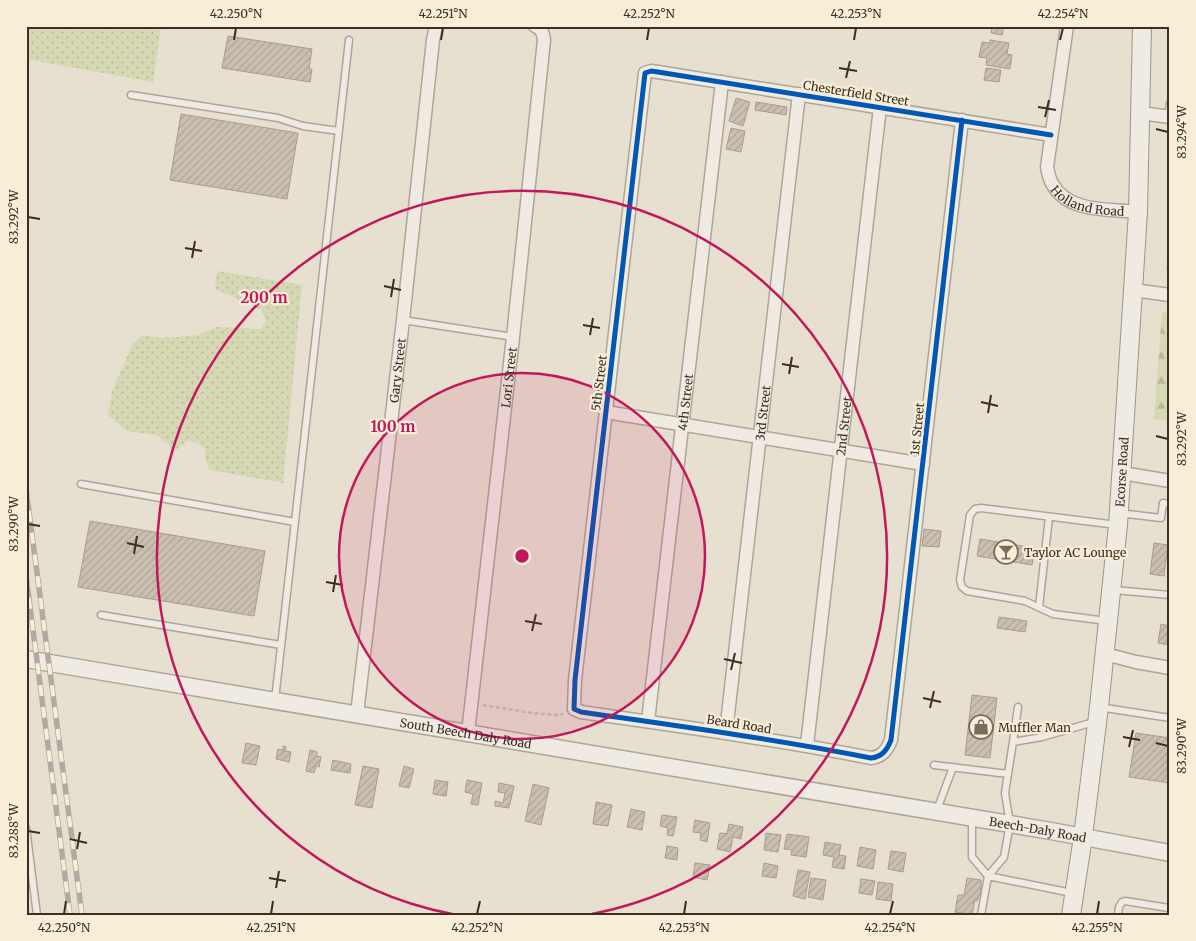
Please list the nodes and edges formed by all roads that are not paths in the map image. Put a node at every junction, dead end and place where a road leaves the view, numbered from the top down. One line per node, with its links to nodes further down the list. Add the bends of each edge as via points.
1 (436, 26): 20 (street, Gary Street)
2 (535, 26): 21 (street, Lori Street, via 543,32 544,40)
3 (1067, 26): 16 (street, Holland Road)
4 (1143, 27): 12 (main road, Ecorse Road)
5 (349, 40): 15 (lane)
6 (658, 72): 7 (street, Chesterfield Street); 22 (street, 5th Street, via 645,73)
7 (722, 82): 8 (street, Chesterfield Street); 23 (street, 4th Street)
8 (799, 94): 11 (street, Chesterfield Street); 24 (street, 3rd Street)
9 (131, 95): 15 (lane)
10 (1170, 103): 13 (lane)
11 (880, 107): 14 (street, Chesterfield Street); 25 (street, 2nd Street)
12 (1141, 114): 13 (street); 17 (main road, Ecorse Road)
13 (1169, 117)
14 (962, 120): 16 (street, Chesterfield Street); 26 (street, 1st Street)
15 (339, 131): 33 (lane)
16 (1051, 134): 17 (street, Holland Road, via 1047,167 1053,186 1063,198 1089,208)
17 (1138, 212): 18 (main road, Ecorse Road)
18 (1133, 290): 19 (street); 27 (main road, Ecorse Road)
19 (1170, 295)
20 (404, 320): 21 (lane); 46 (street, Gary Street)
21 (513, 337): 51 (street, Lori Street)
22 (606, 412): 23 (street); 45 (street, 5th Street, via 575,680)
23 (683, 425): 24 (street); 49 (street, 4th Street)
24 (760, 438): 25 (street); 50 (street, 3rd Street)
25 (840, 451): 26 (street); 54 (street, 2nd Street)
26 (923, 464): 52 (street, 1st Street)
27 (1122, 473): 28 (street); 32 (main road, Ecorse Road)
28 (1170, 481)
29 (81, 484): 33 (lane)
30 (1170, 504): 32 (lane, via 1163,503 1162,518)
31 (1049, 517): 32 (lane); 36 (lane); 36 (lane, via 975,509 970,514 960,580 967,591 1025,601)
32 (1118, 519): 34 (main road, Ecorse Road)
33 (295, 522): 39 (lane)
34 (1111, 590): 35 (lane); 38 (main road, Ecorse Road)
35 (1170, 595)
36 (1039, 607): 38 (lane, via 1053,614)
37 (101, 615): 39 (lane)
38 (1108, 621): 40 (main road, Ecorse Road)
39 (281, 645): 43 (lane)
40 (1104, 654): 42 (street); 47 (main road, Ecorse Road)
41 (26, 659): 43 (street, South Beech Daly Road)
42 (1170, 668)
43 (275, 701): 46 (street, South Beech Daly Road)
44 (1018, 706): 53 (lane)
45 (568, 712): 49 (street, Beard Road)
46 (357, 714): 51 (street, South Beech Daly Road)
47 (1098, 714): 48 (lane); 53 (lane, via 1042,737); 63 (main road, Ecorse Road)
48 (1170, 718)
49 (648, 721): 50 (street, Beard Road)
50 (726, 732): 54 (street, Beard Road)
51 (468, 733): 58 (street, South Beech Daly Road)
52 (891, 740): 54 (street, Beard Road, via 884,753 871,758)
53 (1013, 742): 57 (lane)
54 (807, 746)
55 (934, 765): 56 (lane)
56 (953, 767): 57 (lane); 59 (lane)
57 (1008, 774): 61 (lane, via 1005,793)
58 (906, 807): 59 (street, Beech-Daly Road)
59 (936, 812): 60 (street, Beech-Daly Road)
60 (972, 818): 61 (street, Beech-Daly Road); 65 (lane, via 972,857)
61 (1010, 824): 63 (street, Beech-Daly Road); 65 (lane, via 1004,857)
62 (26, 828): 68 (lane)
63 (1082, 836): 64 (street, Beech-Daly Road); 66 (main road, Ecorse Road)
64 (1170, 853)
65 (988, 876): 66 (lane); 69 (lane)
66 (1074, 894): 70 (main road, Ecorse Road)
67 (1170, 907): 71 (lane, via 1125,901 1119,907); 72 (lane)
68 (37, 915)
69 (981, 915)
70 (1071, 915)
71 (1118, 915)
72 (1169, 915)

